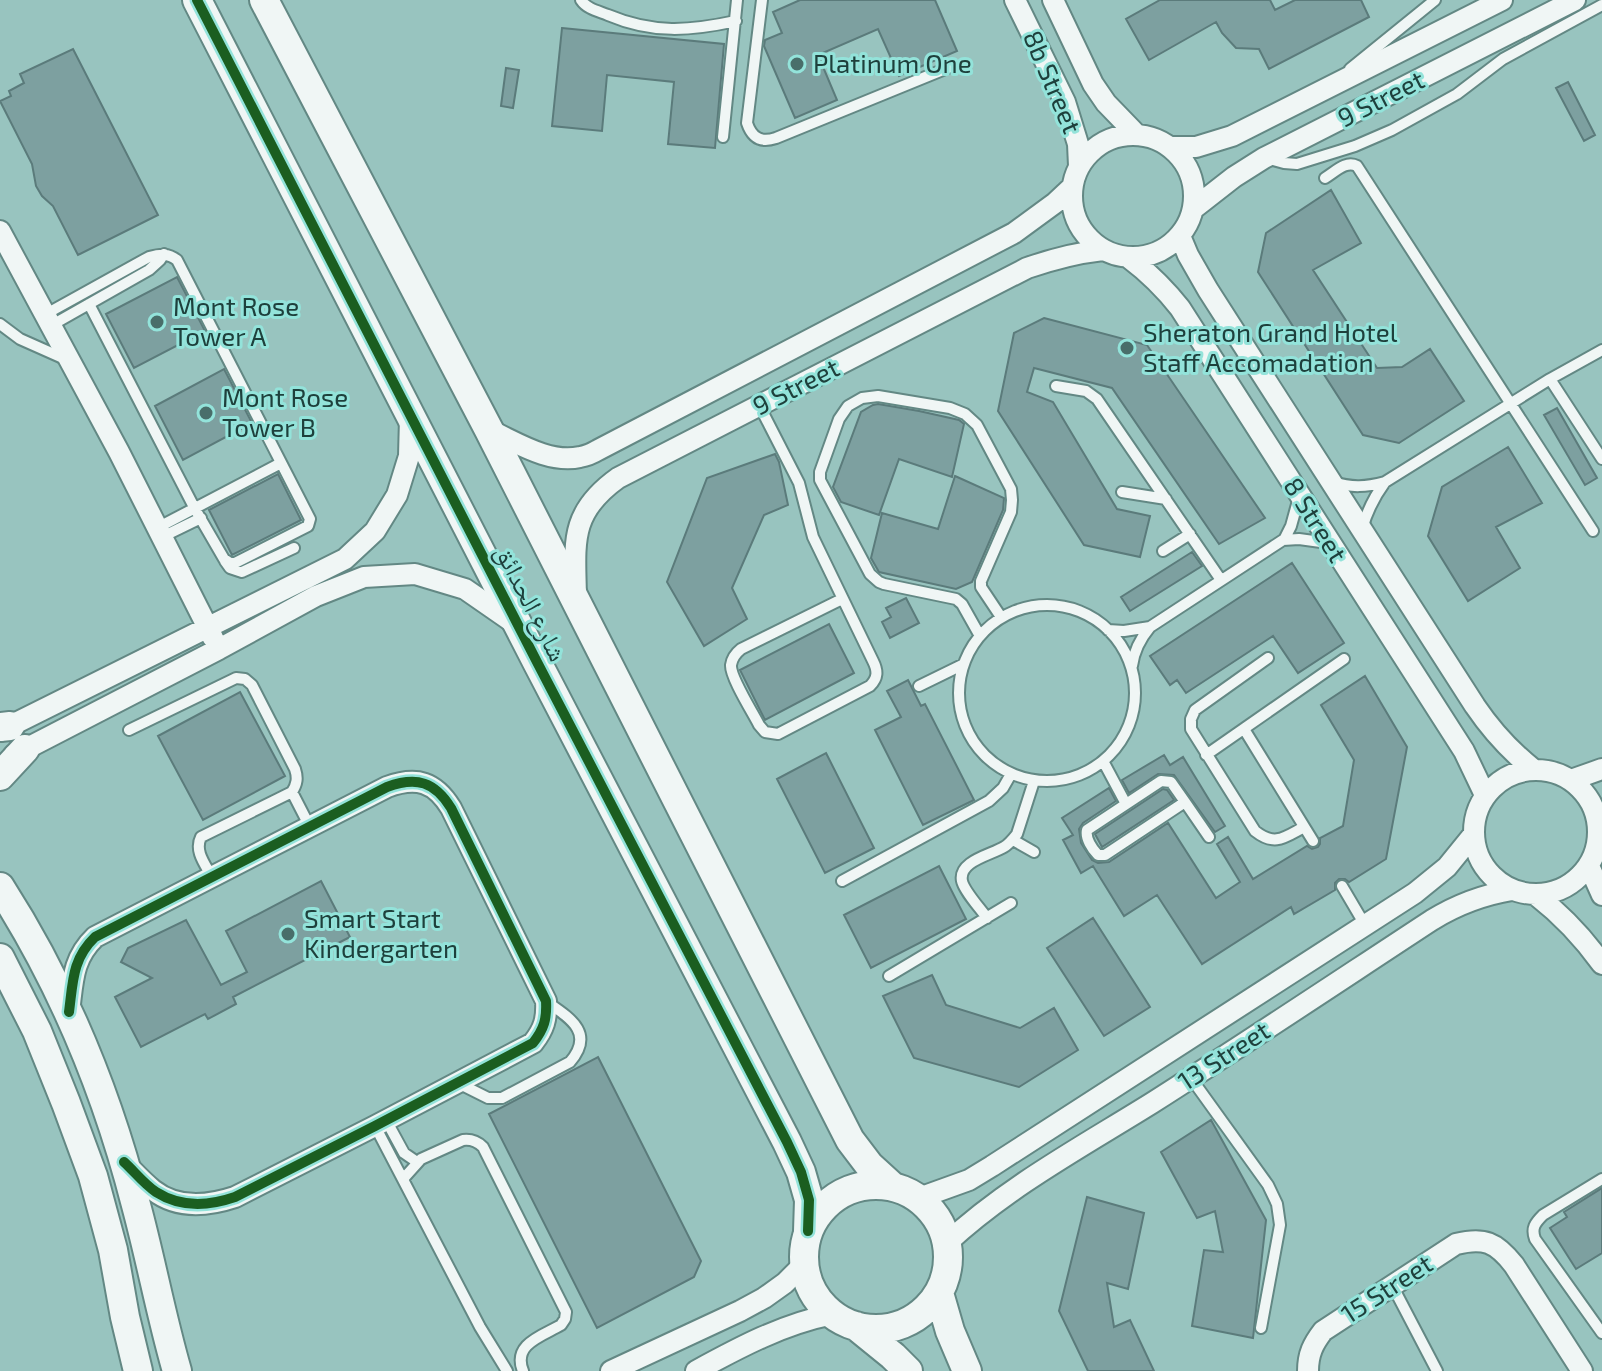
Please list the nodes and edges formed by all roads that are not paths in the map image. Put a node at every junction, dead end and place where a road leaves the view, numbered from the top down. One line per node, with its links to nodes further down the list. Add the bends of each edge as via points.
1 (197, 0): 37 (street, شارع الحدائق)
2 (264, 0): 38 (street, شارع الحدائق)
3 (581, 0): 12 (lane, via 626,23 663,29 700,29)
4 (737, 0): 12 (lane)
5 (762, 0): 13 (lane, via 747,123 758,139 776,138)
6 (1015, 0): 19 (street, 8b Street, via 1065,102)
7 (1053, 0): 15 (street, 8b Street, via 1093,84)
8 (1435, 0): 14 (lane)
9 (1502, 0): 14 (street, 9 Street)
10 (1575, 0): 18 (street, 9 Street)
11 (1602, 5): 18 (lane, via 1374,139 1297,164)
12 (736, 21): 16 (lane)
13 (950, 67)
14 (1321, 93): 17 (street, 9 Street, via 1220,141)
15 (1136, 134): 17 (street); 19 (street, via 1113,137 1093,148)
16 (723, 137)
17 (1170, 147): 22 (street, via 1191,176)
18 (1264, 158): 22 (street, 9 Street)
19 (1079, 166): 21 (street)
20 (1325, 178): 35 (lane, via 1346,164 1357,166)
21 (1071, 188): 25 (street, via 1073,212 1084,234); 38 (street, 9 Street, via 1014,233 581,457 545,455)
22 (1193, 209): 24 (street)
23 (0, 231): 29 (street)
24 (1180, 236): 27 (street, via 1165,249); 41 (street, 8 Street, via 1208,290)
25 (1103, 250): 27 (street); 36 (street, 9 Street, via 1027,268)
26 (164, 254): 28 (lane, via 155,266); 29 (lane, via 142,261); 40 (lane, via 182,267)
27 (1129, 258): 44 (street, 8 Street, via 1180,308)
28 (89, 304): 29 (lane); 46 (lane)
29 (49, 320): 32 (street)
30 (0, 324): 32 (lane, via 20,339)
31 (1602, 350): 33 (lane)
32 (71, 361): 49 (street)
33 (1550, 379): 35 (lane); 39 (lane)
34 (1056, 386): 45 (lane, via 1086,391 1097,399)
35 (1512, 404): 42 (lane); 48 (lane)
36 (759, 405): 58 (lane, via 799,483 813,537); 59 (street, 9 Street, via 601,490 579,525)
37 (410, 414): 61 (street, شارع الحدائق); 62 (street, via 409,456 397,495 375,531 345,559)
38 (489, 430): 59 (street, شارع الحدائق)
39 (1602, 459)
40 (281, 463): 46 (lane); 55 (lane, via 310,519 308,526 235,563)
41 (1331, 481): 42 (lane, via 1349,487); 47 (street, 8 Street)
42 (1385, 482): 47 (lane)
43 (1122, 492): 45 (lane)
44 (1299, 495): 51 (lane); 52 (street, 8 Street)
45 (1166, 499): 50 (lane)
46 (198, 514): 49 (lane); 55 (lane)
47 (1362, 529): 79 (street, 8 Street, via 1495,735)
48 (1593, 531)
49 (160, 532): 57 (street)
50 (1190, 534): 54 (lane); 56 (lane)
51 (1284, 540): 52 (lane); 56 (lane)
52 (1330, 543): 86 (street, 8 Street, via 1464,751)
53 (294, 548): 55 (lane, via 242,572)
54 (1163, 551)
55 (224, 559)
56 (1221, 580): 63 (lane)
57 (184, 582): 62 (street); 66 (street, via 186,618)
58 (842, 599): 58 (lane, via 877,668 875,681 778,734 765,732 733,676 734,656)
59 (576, 601): 120 (street, شارع الحدائق, via 850,1140)
60 (1001, 617): 64 (lane, via 1023,608 1068,607); 65 (lane); 65 (lane, via 981,581 1011,512 1011,489 977,425 950,408 878,396 848,406 820,480 870,574 884,584 956,599)
61 (518, 626): 67 (street, via 465,589 415,574 364,577 316,596); 122 (street, شارع الحدائق, via 787,1142 809,1200)
62 (208, 627): 66 (street); 67 (street)
63 (1150, 627): 64 (lane); 71 (lane, via 1134,653)
64 (1108, 630): 71 (lane)
65 (980, 636): 70 (lane)
66 (174, 644): 75 (street)
67 (219, 649): 75 (street)
68 (1268, 658): 76 (lane, via 1195,710 1191,729)
69 (1344, 659): 73 (lane)
70 (964, 664): 72 (lane); 81 (lane, via 959,685 966,728 992,763)
71 (1132, 669): 77 (lane, via 1132,715 1126,733)
72 (919, 686)
73 (1244, 729): 76 (lane); 90 (lane)
74 (129, 730): 85 (lane, via 232,680 245,679 295,769)
75 (9, 733): 78 (street); 82 (street)
76 (1206, 755): 90 (lane, via 1263,838 1283,839)
77 (1103, 761): 84 (lane, via 1071,779); 88 (lane)
78 (0, 762)
79 (1533, 769): 83 (street); 86 (street, via 1514,772)
80 (1602, 769): 83 (street)
81 (1011, 774): 84 (lane); 99 (lane, via 989,801)
82 (0, 776)
83 (1571, 780): 92 (street, via 1593,805)
84 (1034, 781): 94 (lane)
85 (292, 792): 89 (lane); 98 (lane, via 201,837 197,846)
86 (1485, 795): 91 (street)
87 (1185, 802): 88 (lane, via 1166,781); 88 (lane, via 1098,855 1087,830); 93 (lane)
88 (1126, 804)
89 (310, 827): 98 (street); 111 (street, via 387,787 417,781 431,786 451,808)
90 (1304, 827): 95 (lane)
91 (1473, 835): 102 (street, via 1485,868); 107 (street, 13 Street, via 1432,881)
92 (1600, 836): 97 (street)
93 (1209, 837)
94 (1013, 840): 96 (lane); 106 (lane, via 962,873 962,882)
95 (1313, 841)
96 (1034, 852)
97 (1589, 866): 103 (street, via 1557,891); 104 (street)
98 (212, 877): 112 (street, via 85,946 74,972)
99 (842, 881)
100 (1342, 886): 107 (lane)
101 (0, 887): 112 (street)
102 (1512, 890): 103 (street); 113 (street, 13 Street, via 1456,905)
103 (1536, 895): 109 (street, via 1561,914)
104 (1602, 895)
105 (1011, 903): 106 (lane)
106 (987, 918): 110 (lane)
107 (1365, 925): 121 (street, 13 Street, via 992,1166)
108 (0, 958): 131 (street, via 37,1031 93,1176)
109 (1602, 964)
110 (889, 976)
111 (546, 1001): 114 (street, via 542,1031 533,1043); 114 (lane, via 569,1017 580,1034 570,1062 502,1098 488,1098)
112 (69, 1012): 116 (street)
113 (1191, 1078): 123 (street, 13 Street, via 1007,1194); 128 (lane, via 1277,1204 1278,1245)
114 (458, 1083): 115 (street)
115 (380, 1123): 116 (street, via 215,1203 174,1201 155,1192); 117 (lane); 118 (lane)
116 (124, 1162): 132 (street)
117 (417, 1162): 118 (lane); 134 (lane, via 470,1139 488,1154 566,1312 561,1325 524,1347)
118 (403, 1179): 133 (lane)
119 (1602, 1179): 129 (lane, via 1543,1215 1532,1231)
120 (892, 1186): 121 (street); 122 (street, via 874,1184 840,1193)
121 (919, 1198): 123 (street, via 940,1223)
122 (808, 1231): 124 (street)
123 (947, 1243): 126 (street, via 947,1272)
124 (804, 1264): 127 (street, via 815,1295); 135 (street, via 764,1298)
125 (1392, 1285): 130 (street, 15 Street, via 1323,1331 1313,1343); 139 (lane); 140 (street, 15 Street, via 1456,1244 1489,1243 1504,1251)
126 (939, 1293): 127 (street, via 923,1312 902,1324 871,1329); 138 (street)
127 (844, 1320): 136 (street, via 806,1319); 137 (street)
128 (1261, 1328)
129 (1602, 1333)
130 (1308, 1364)
131 (138, 1371)
132 (177, 1371)
133 (507, 1371)
134 (523, 1371)
135 (611, 1371)
136 (696, 1371)
137 (908, 1371)
138 (967, 1371)
139 (1437, 1371)
140 (1582, 1371)

